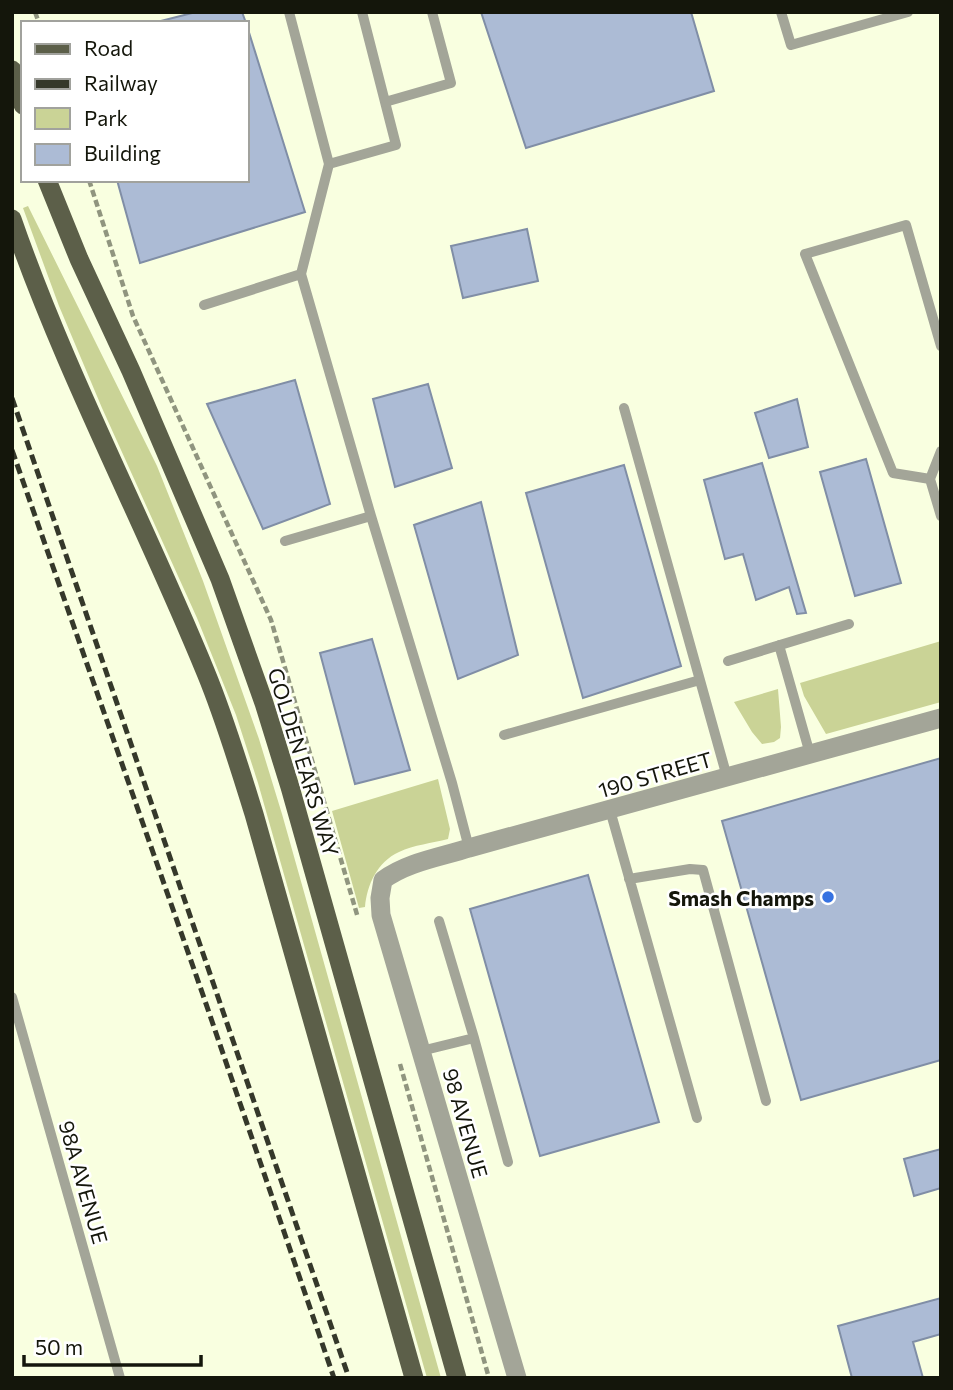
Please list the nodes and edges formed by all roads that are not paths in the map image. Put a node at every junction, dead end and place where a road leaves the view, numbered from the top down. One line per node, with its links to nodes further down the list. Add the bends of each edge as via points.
1 (289, 12): 9 (lane)
2 (362, 12): 8 (lane)
3 (432, 12): 8 (lane, via 451,83)
4 (781, 12): 5 (lane, via 790,45)
5 (908, 12)
6 (12, 71): 7 (main road)
7 (21, 99)
8 (385, 102): 9 (lane, via 396,145)
9 (329, 164): 12 (lane)
10 (48, 182): 42 (main road, GOLDEN EARS WAY, via 220,579 264,703)
11 (12, 219): 41 (main road, via 42,299 227,727)
12 (301, 274): 13 (lane); 18 (lane)
13 (204, 305)
14 (941, 346): 17 (lane, via 906,225 805,254 893,473)
15 (624, 408): 24 (lane)
16 (941, 451): 17 (lane)
17 (930, 479): 19 (lane)
18 (371, 516): 20 (lane); 30 (lane)
19 (941, 516)
20 (285, 541)
21 (849, 624): 22 (lane)
22 (779, 645): 23 (lane); 27 (lane)
23 (728, 661)
24 (700, 680): 26 (lane); 28 (lane)
25 (941, 718): 27 (street, 190 STREET)
26 (504, 735)
27 (810, 754): 28 (street, 190 STREET)
28 (727, 778): 29 (street, 190 STREET)
29 (610, 810): 30 (street, 190 STREET); 31 (lane)
30 (469, 848): 32 (street, 190 STREET, via 394,872)
31 (629, 879): 37 (lane, via 703,870); 38 (lane)
32 (383, 880): 36 (street, 98 AVENUE, via 381,915)
33 (439, 920): 35 (lane)
34 (12, 997): 40 (lane, 98A AVENUE)
35 (474, 1038): 36 (lane); 39 (lane)
36 (421, 1051): 43 (street, 98 AVENUE)
37 (766, 1101)
38 (697, 1118)
39 (508, 1162)
40 (120, 1378)
41 (414, 1378)
42 (457, 1378)
43 (517, 1378)

